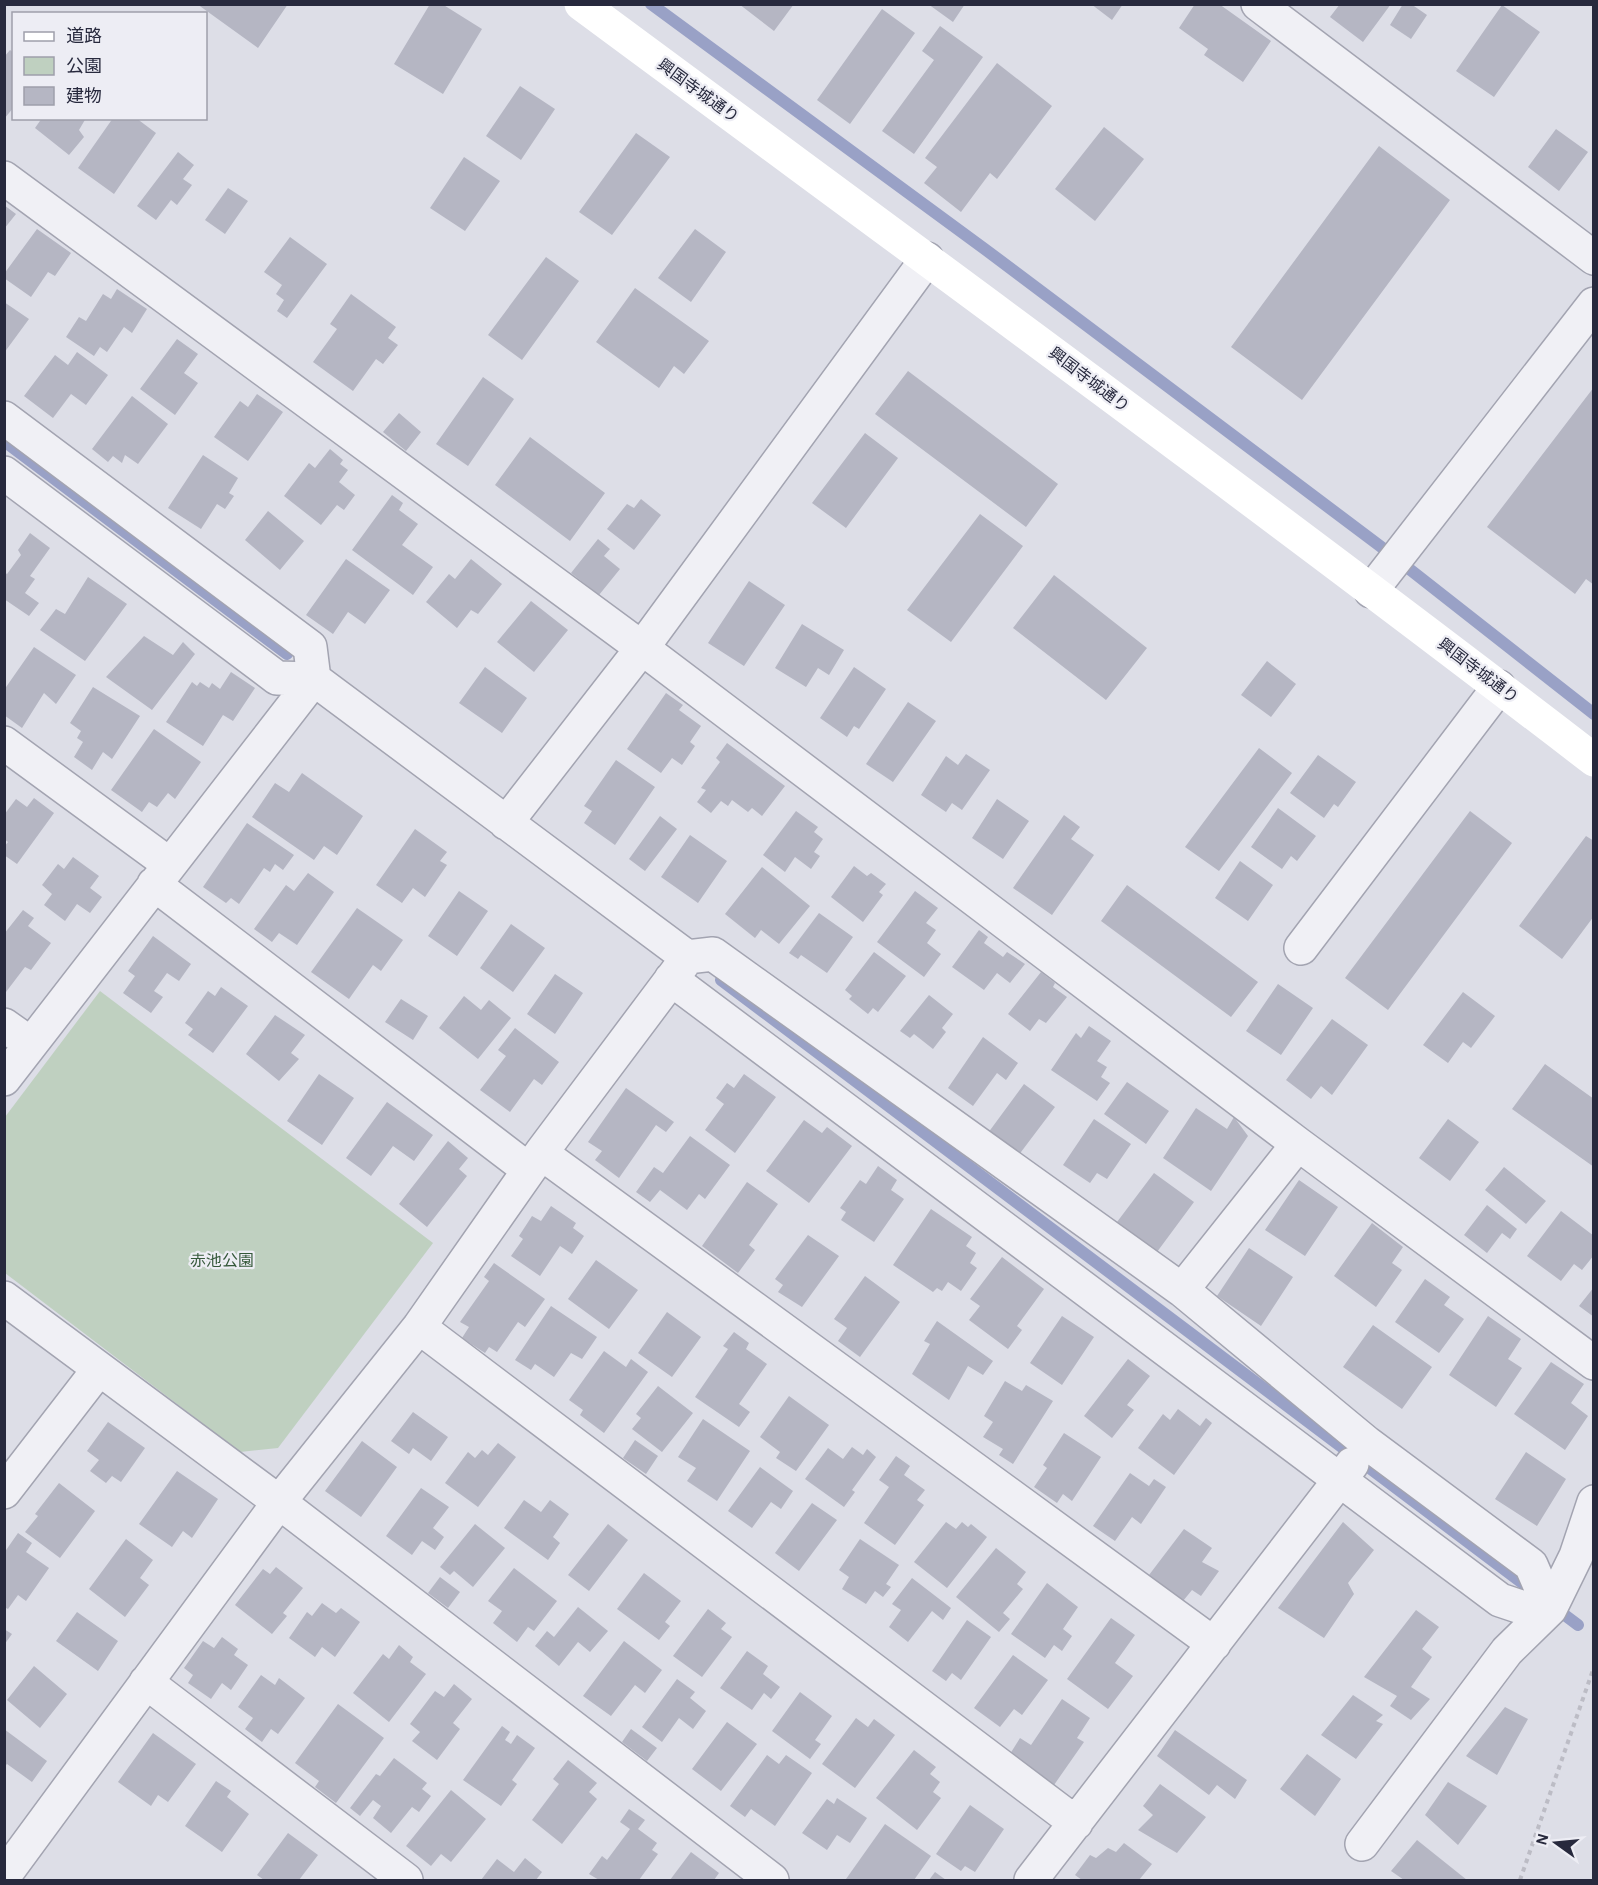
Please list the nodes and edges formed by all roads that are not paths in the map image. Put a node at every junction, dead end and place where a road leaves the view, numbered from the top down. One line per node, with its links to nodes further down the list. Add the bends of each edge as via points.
1 (581, 4): 5 (main road, 興国寺城通り)
2 (1258, 4): 4 (street)
3 (4, 178): 10 (street)
4 (1593, 258)
5 (927, 259): 9 (main road, 興国寺城通り); 10 (street)
6 (1593, 304): 9 (street)
7 (4, 418): 11 (street, via 310,647)
8 (4, 472): 11 (street, via 277,678)
9 (1376, 586): 12 (main road, 興国寺城通り)
10 (642, 648): 15 (street); 22 (street)
11 (314, 679): 15 (street); 16 (street)
12 (1498, 687): 14 (main road, 興国寺城通り); 17 (street)
13 (4, 743): 16 (street)
14 (1593, 760)
15 (506, 823): 18 (street)
16 (162, 874): 20 (street); 23 (street)
17 (1302, 948)
18 (679, 968): 23 (street); 24 (street, via 713,954); 30 (street)
19 (4, 1025): 20 (street)
20 (31, 1044): 21 (street)
21 (4, 1079)
22 (1298, 1144): 24 (street); 27 (street)
23 (535, 1162): 26 (street); 35 (street)
24 (1182, 1290): 29 (street)
25 (4, 1298): 28 (street)
26 (419, 1327): 32 (street); 37 (street)
27 (1593, 1364)
28 (99, 1370): 31 (street); 32 (street)
29 (1368, 1443): 30 (street); 34 (street, via 1532,1565)
30 (1339, 1480): 34 (street, via 1500,1600 1524,1608); 35 (street)
31 (4, 1492)
32 (279, 1502): 36 (street); 40 (street)
33 (1593, 1502): 34 (street, via 1576,1556)
34 (1550, 1609): 38 (street, via 1506,1651)
35 (1214, 1644): 37 (street)
36 (146, 1682): 39 (street); 41 (street)
37 (1076, 1824): 42 (street)
38 (1362, 1844)
39 (4, 1876)
40 (768, 1879)
41 (406, 1881)
42 (1031, 1881)

